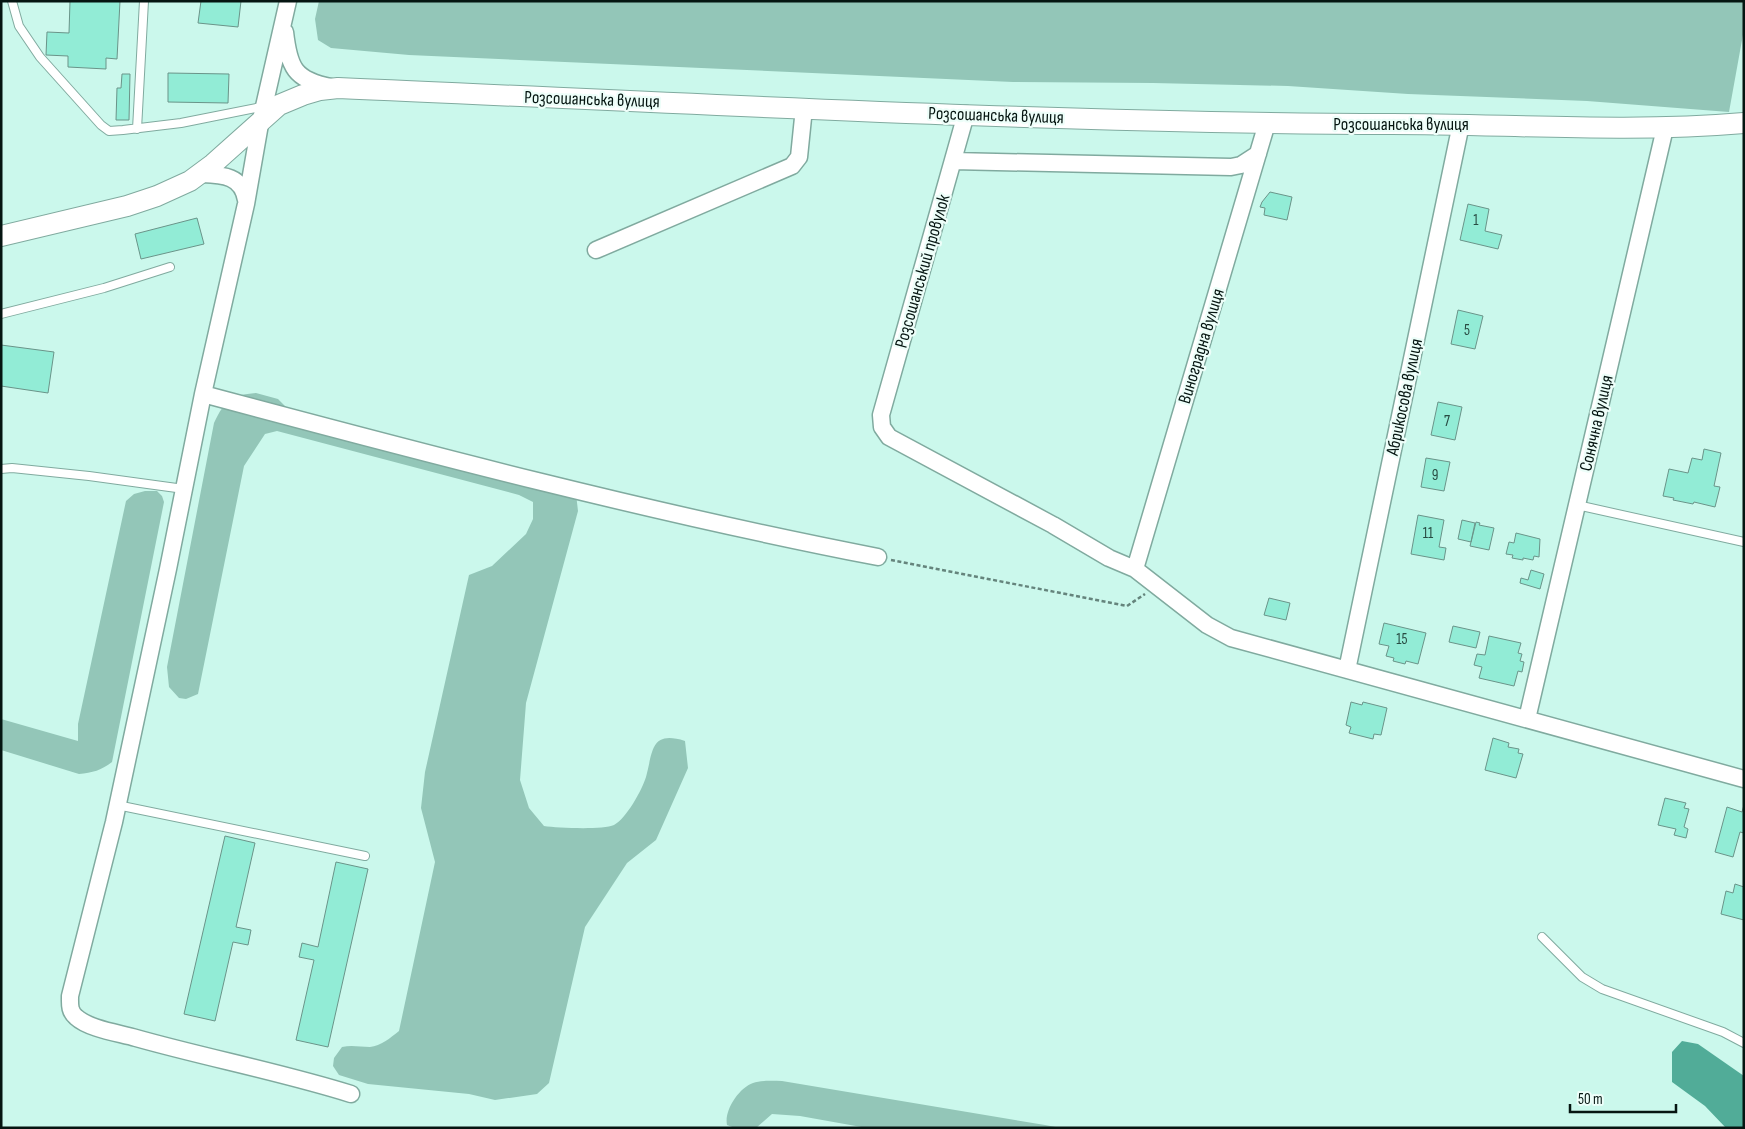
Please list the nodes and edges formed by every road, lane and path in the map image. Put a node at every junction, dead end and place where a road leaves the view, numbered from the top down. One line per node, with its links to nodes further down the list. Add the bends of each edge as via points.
1 (12, 1): 13 (lane, via 20,26 31,44 101,125 109,130)
2 (144, 1): 13 (lane)
3 (288, 1): 4 (street)
4 (284, 19): 5 (street, via 287,49 298,74 306,81); 7 (street)
5 (338, 88): 6 (street, Розсошанська вулиця); 7 (street, Розсошанська вулиця, via 311,93)
6 (804, 108): 8 (street, Розсошанська вулиця); 19 (street, via 799,157 792,166)
7 (268, 112): 13 (lane); 16 (street, Розсошанська вулиця); 17 (street)
8 (966, 114): 9 (street, Розсошанська вулиця); 15 (street, Розсошанський провулок)
9 (1267, 123): 11 (street, Розсошанська вулиця); 14 (street, Виноградна вулиця)
10 (1744, 123): 12 (street, Розсошанська вулиця)
11 (1461, 124): 12 (street, Розсошанська вулиця); 29 (street, Абрикосова вулиця)
12 (1665, 128): 25 (street, Сонячна вулиця)
13 (137, 129)
14 (1258, 154): 15 (street, via 1242,165 1231,167); 28 (street, Виноградна вулиця)
15 (953, 161): 28 (street, Розсошанський провулок, via 881,415 882,428 890,438 1109,558)
16 (200, 174): 17 (street, via 229,178 239,183); 18 (street, Розсошанська вулиця, via 157,196 127,206)
17 (246, 204): 22 (street)
18 (1, 236)
19 (596, 250)
20 (170, 267): 21 (lane, via 104,288)
21 (1, 314)
22 (203, 394): 24 (street); 27 (street, via 607,499)
23 (1, 469): 24 (lane, via 90,476)
24 (184, 489): 32 (street)
25 (1577, 505): 26 (lane); 30 (street, Сонячна вулиця)
26 (1744, 542)
27 (878, 558): 28 (path, via 1127,606 1146,594)
28 (1135, 569): 29 (street, via 1208,625 1231,638)
29 (1347, 670): 30 (street)
30 (1527, 719): 31 (street)
31 (1744, 779)
32 (117, 805): 33 (lane); 36 (street, via 70,996 70,1008 76,1017 94,1026 189,1053)
33 (365, 856)
34 (1542, 937): 35 (lane, via 1582,977 1602,989 1723,1032)
35 (1744, 1043)
36 (351, 1094)

